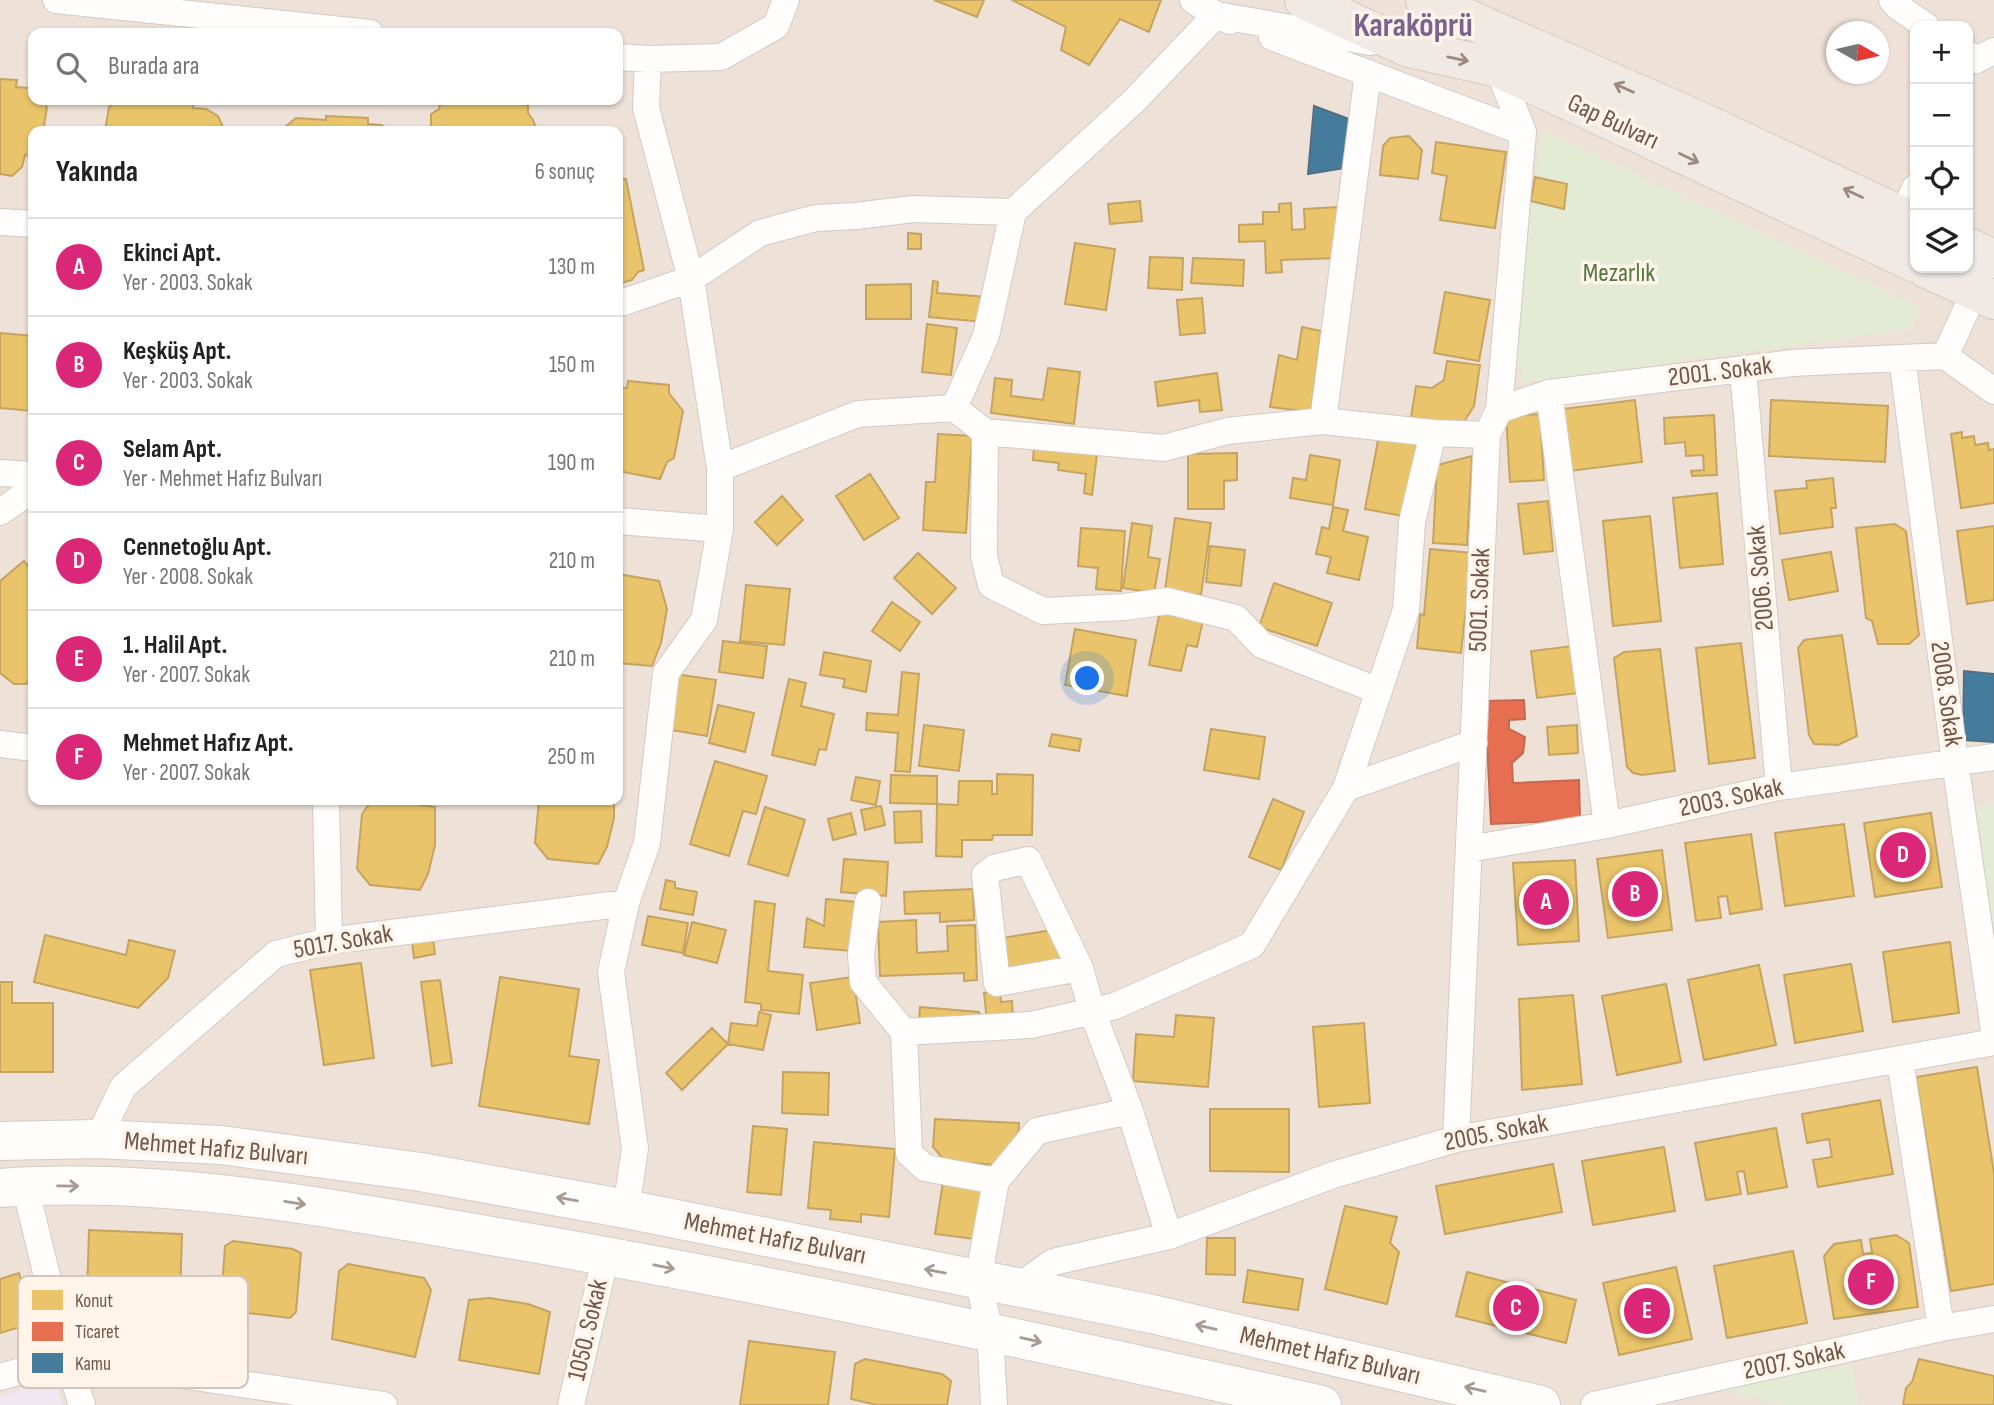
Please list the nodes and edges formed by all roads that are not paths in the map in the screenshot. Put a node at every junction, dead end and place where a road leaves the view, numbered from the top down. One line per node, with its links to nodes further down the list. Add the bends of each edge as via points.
1 (56, 0): 9 (street)
2 (786, 0): 12 (street, via 776,26 721,57)
3 (1193, 0): 7 (street)
4 (1304, 0): 10 (highway, Gap Bulvarı)
5 (1892, 0): 8 (street)
6 (1431, 1): 16 (highway, Gap Bulvarı, one-way to 6)
7 (1216, 15): 10 (street); 14 (street); 17 (street, via 1133,101)
8 (1919, 21)
9 (322, 28)
10 (1409, 48): 13 (highway, Gap Bulvarı, one-way to 13)
11 (623, 57): 12 (street)
12 (648, 59): 24 (street, via 646,108)
13 (1498, 68): 15 (street, 5001. Sokak); 22 (highway, Gap Bulvarı, one-way to 22)
14 (1368, 73): 15 (street); 34 (street)
15 (1522, 132): 33 (street, 5001. Sokak)
16 (1910, 209)
17 (1013, 212): 24 (street, via 912,209 816,218 760,233); 32 (street, via 986,336)
18 (0, 222): 19 (street)
19 (28, 224)
20 (1973, 249): 21 (highway)
21 (1994, 259)
22 (1910, 261)
23 (1935, 273): 25 (highway)
24 (691, 279): 26 (street); 38 (street)
25 (1984, 296): 27 (street)
26 (623, 302)
27 (1945, 356): 28 (street, 2001. Sokak); 30 (street)
28 (1902, 358): 29 (street, 2001. Sokak); 50 (street, 2008. Sokak)
29 (1743, 369): 31 (street, 2001. Sokak); 51 (street, 2006. Sokak)
30 (1994, 391)
31 (1549, 393): 33 (street, 2001. Sokak); 54 (street)
32 (954, 408): 35 (street); 38 (street, via 858,414)
33 (1499, 410): 37 (street, 5001. Sokak)
34 (1323, 421): 35 (street, via 1227,431 1164,448); 36 (street)
35 (985, 432): 45 (street, via 984,555 991,585 1043,611 1168,601 1236,618 1262,645)
36 (1433, 433): 37 (street); 45 (street, via 1412,522 1406,610)
37 (1487, 435): 46 (street, 5001. Sokak)
38 (720, 468): 44 (street)
39 (0, 473): 40 (street)
40 (28, 475)
41 (28, 492): 42 (street)
42 (0, 512)
43 (623, 521): 44 (street)
44 (720, 529): 57 (street, via 704,620 666,673 648,843)
45 (1379, 691): 52 (street)
46 (1474, 743): 52 (street); 55 (street, 5001. Sokak)
47 (0, 744): 48 (street)
48 (28, 747)
49 (1994, 757): 50 (street, 2003. Sokak)
50 (1955, 762): 51 (street, 2003. Sokak); 61 (street, 2008. Sokak)
51 (1779, 787): 54 (street, 2003. Sokak)
52 (1346, 788): 60 (street, via 1252,945 1115,1006)
53 (326, 805): 58 (street)
54 (1607, 825): 55 (street, 2003. Sokak)
55 (1469, 849): 67 (street, 5001. Sokak)
56 (869, 902): 62 (street, via 861,954 863,982)
57 (626, 903): 58 (street, 5017. Sokak); 71 (street, via 611,972 635,1149)
58 (329, 942): 66 (street, 5017. Sokak, via 276,954 123,1087)
59 (1080, 968): 59 (street, via 1028,860 994,868 985,875 997,983); 60 (street)
60 (1093, 1011): 62 (street, via 1031,1025); 65 (street)
61 (1994, 1030)
62 (904, 1032): 69 (street, via 909,1153 925,1168)
63 (1994, 1042): 64 (street, 2005. Sokak)
64 (1900, 1060): 67 (street, 2005. Sokak); 78 (street)
65 (1130, 1111): 69 (street, via 1037,1131); 72 (street)
66 (98, 1139): 68 (main road, Mehmet Hafız Bulvarı); 71 (main road, Mehmet Hafız Bulvarı, one-way to 66, via 421,1172 234,1147)
67 (1456, 1139): 72 (street, 2005. Sokak, via 1333,1175)
68 (0, 1141)
69 (996, 1181): 75 (street)
70 (13, 1187): 73 (main road, Mehmet Hafız Bulvarı, one-way to 73, via 126,1187 258,1197); 74 (street)
71 (625, 1209): 75 (main road, Mehmet Hafız Bulvarı, one-way to 71)
72 (1169, 1236): 76 (street, 2005. Sokak, via 1053,1262)
73 (606, 1255): 79 (main road, Mehmet Hafız Bulvarı, one-way to 79); 86 (street, 1050. Sokak)
74 (41, 1276)
75 (978, 1280): 76 (main road, Mehmet Hafız Bulvarı); 79 (street)
76 (1018, 1287): 89 (main road, Mehmet Hafız Bulvarı, one-way to 76)
77 (1994, 1318): 78 (street, 2007. Sokak)
78 (1941, 1328): 90 (street, 2007. Sokak)
79 (990, 1331): 87 (street); 88 (main road, Mehmet Hafız Bulvarı, one-way to 88)
80 (18, 1372): 81 (street)
81 (0, 1377)
82 (248, 1385): 85 (street)
83 (77, 1388): 84 (street)
84 (82, 1405)
85 (384, 1405)
86 (571, 1405)
87 (994, 1405)
88 (1322, 1405)
89 (1541, 1405)
90 (1594, 1405)

